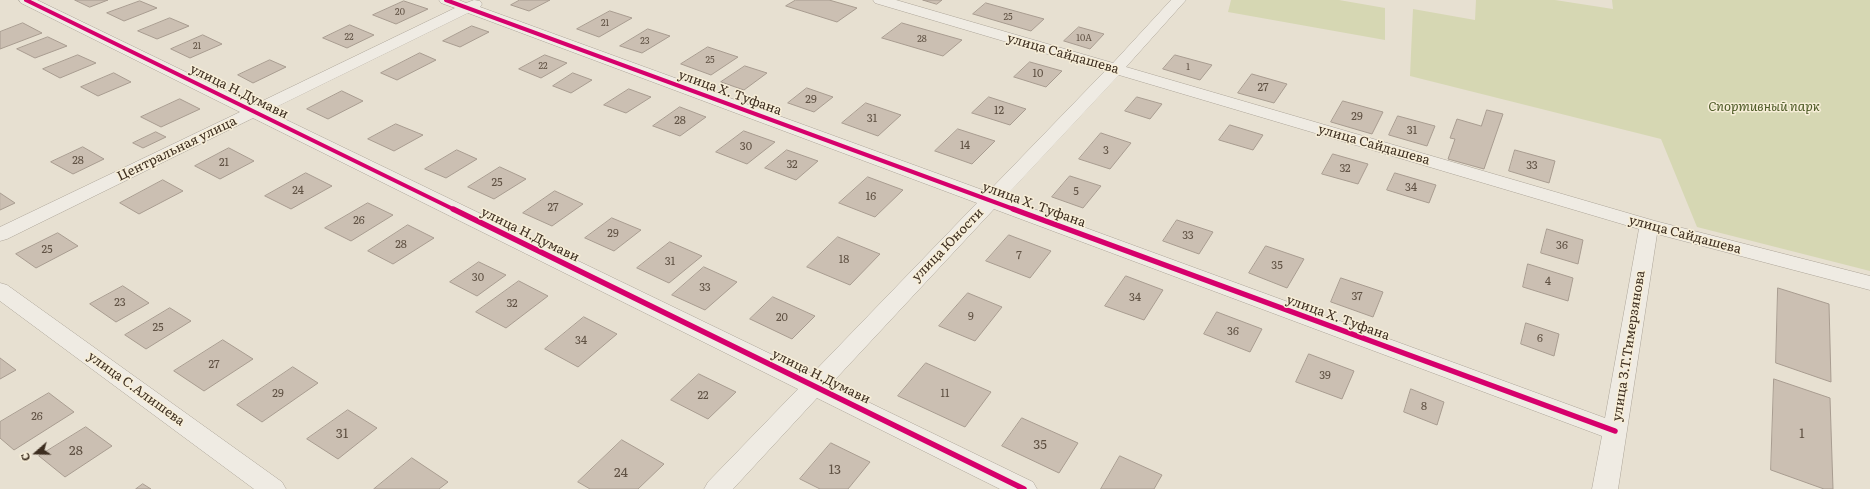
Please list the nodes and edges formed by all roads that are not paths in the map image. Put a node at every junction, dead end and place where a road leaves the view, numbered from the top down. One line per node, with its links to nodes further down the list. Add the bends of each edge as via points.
1 (26, 0): 7 (street, улица Н.Думави)
2 (446, 0): 5 (street, улица Х. Туфана)
3 (880, 0): 6 (street, улица Сайдашева)
4 (1178, 0): 6 (street, улица Юности)
5 (476, 4): 7 (street, Центральная улица); 8 (street, улица Х. Туфана)
6 (1116, 69): 8 (street, улица Юности); 9 (street, улица Сайдашева)
7 (254, 112): 10 (street, Центральная улица); 13 (street, улица Н.Думави)
8 (990, 201): 13 (street, улица Юности); 14 (street, улица Х. Туфана)
9 (1649, 226): 11 (street, улица Сайдашева); 14 (street, улица З.Т.Тимерзянова)
10 (0, 235)
11 (1870, 283)
12 (0, 290): 15 (street, улица С.Алишева)
13 (814, 386): 16 (street, улица Юности); 17 (street, улица Н.Думави)
14 (1615, 431): 18 (street, улица З.Т.Тимерзянова)
15 (273, 489)
16 (717, 489)
17 (1024, 489)
18 (1605, 489)

